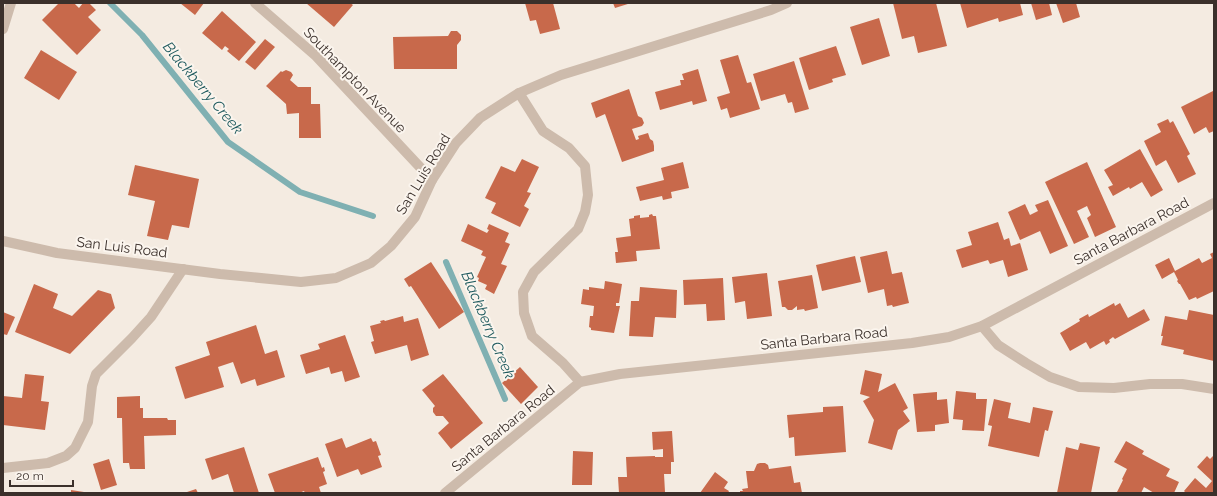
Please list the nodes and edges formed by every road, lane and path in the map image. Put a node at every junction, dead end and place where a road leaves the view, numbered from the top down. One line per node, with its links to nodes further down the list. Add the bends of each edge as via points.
1 (11, 3): 4 (street)
2 (255, 3): 6 (street, Southampton Avenue, via 316,56)
3 (787, 3): 5 (street, San Luis Road, via 560,75)
4 (3, 29)
5 (519, 93): 6 (street, San Luis Road, via 480,118 456,143); 11 (street, via 543,131 569,148 585,166 588,195 578,229 534,272 523,292 524,313 532,336)
6 (432, 180): 9 (street, San Luis Road, via 415,217 391,246 371,263 336,278 301,282)
7 (1214, 203): 10 (street, Santa Barbara Road)
8 (3, 242): 9 (street, San Luis Road, via 57,253)
9 (183, 269): 13 (street, via 151,317 96,374 88,422 76,448 66,456 48,462)
10 (982, 326): 11 (street, Santa Barbara Road, via 949,337 912,343 620,374); 12 (street, via 998,345 1026,363 1050,377 1079,387 1114,388 1182,384)
11 (580, 382): 14 (street, Santa Barbara Road)
12 (1214, 389)
13 (3, 468)
14 (445, 493)

